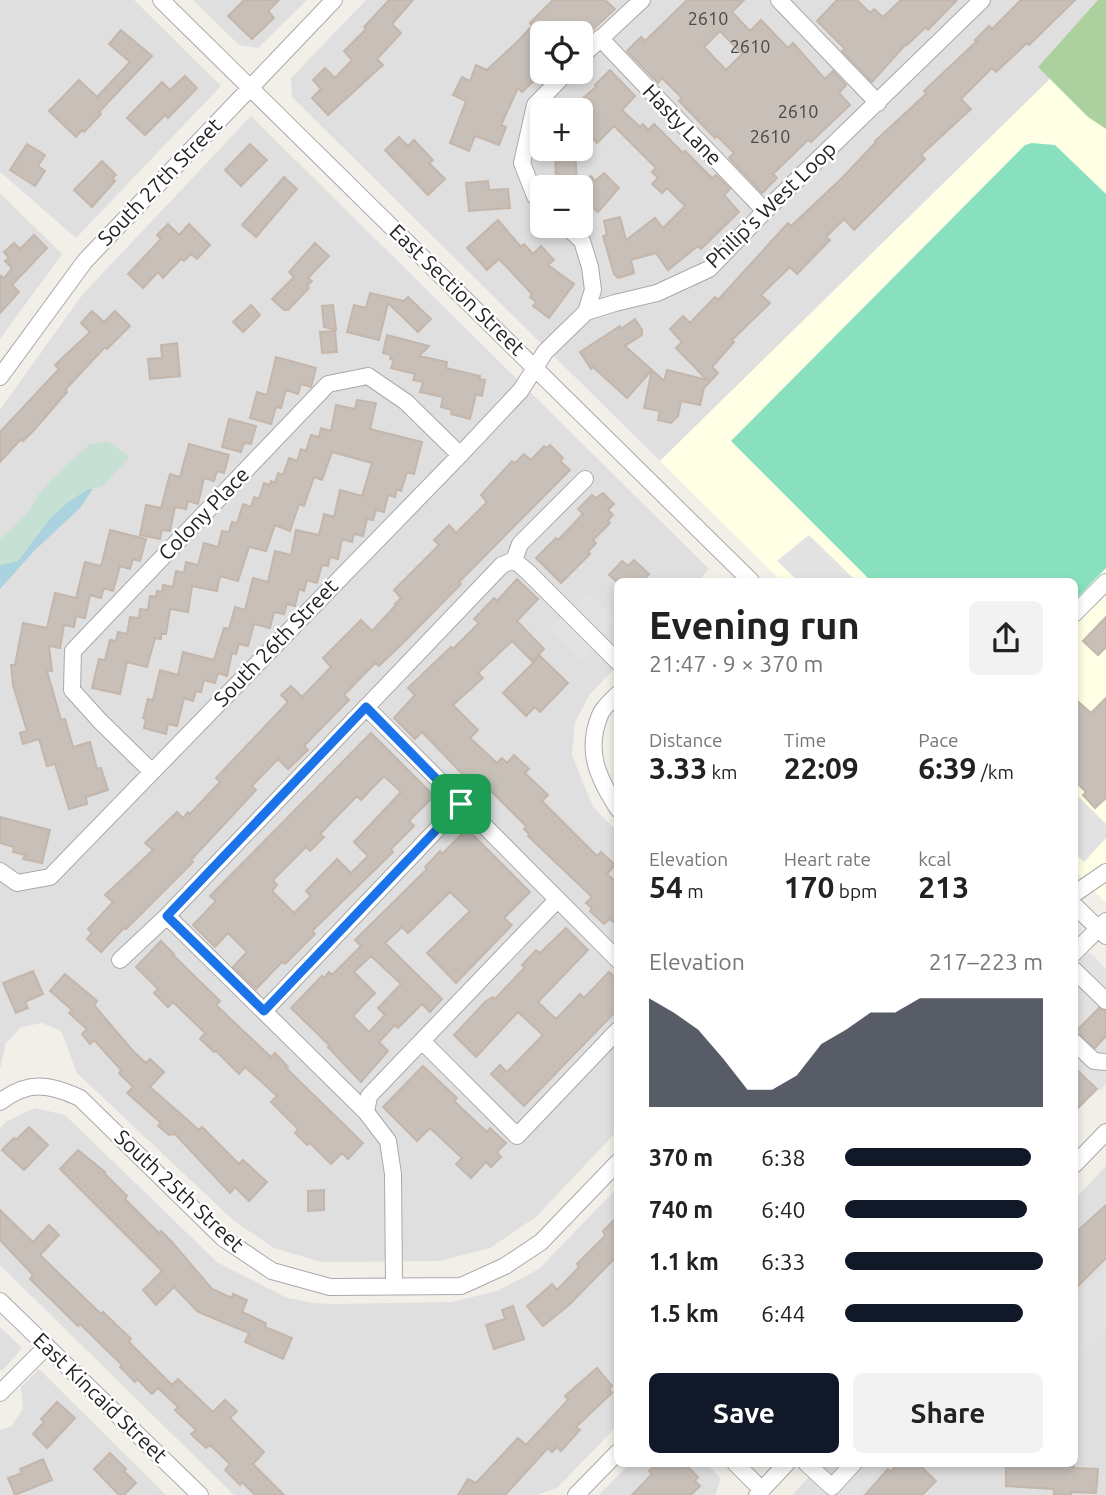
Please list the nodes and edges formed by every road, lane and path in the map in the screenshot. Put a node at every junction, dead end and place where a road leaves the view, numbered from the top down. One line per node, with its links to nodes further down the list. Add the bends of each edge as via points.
1 (161, 0): 9 (street, East Section Street)
2 (334, 0): 9 (street, South 27th Street)
3 (642, 0): 6 (street)
4 (779, 0): 10 (street)
5 (982, 0): 10 (street, Philip's West Loop)
6 (600, 38): 7 (street); 12 (street, Hasty Lane)
7 (593, 45)
8 (555, 84): 11 (street, via 535,105 522,163)
9 (250, 88): 15 (street, East Section Street); 16 (street, South 27th Street, via 85,261)
10 (878, 103): 12 (street, Philip's West Loop)
11 (530, 183)
12 (765, 211): 14 (street, Philip's West Loop, via 709,269 657,293)
13 (579, 238): 14 (street, via 593,290)
14 (586, 312): 15 (street, Philip's West Loop)
15 (536, 367): 17 (street, South 26th Street, via 521,390); 20 (street, East Section Street)
16 (0, 377)
17 (460, 455): 26 (street, South 26th Street); 26 (street, Colony Place, via 406,402 368,376 328,384 73,651 72,690)
18 (585, 479): 19 (street, via 520,544)
19 (514, 561): 23 (street); 25 (street, via 502,565)
20 (740, 577)
21 (1106, 582): 22 (street)
22 (1078, 610)
23 (614, 658)
24 (614, 698): 27 (street, via 600,713 592,751 602,785)
25 (366, 707): 28 (street); 34 (street)
26 (152, 771): 29 (street, South 26th Street, via 50,877 17,883)
27 (614, 803)
28 (461, 804): 32 (street); 41 (street)
29 (0, 871)
30 (1106, 872): 31 (street)
31 (1078, 891)
32 (557, 900): 37 (street); 43 (street)
33 (1078, 908): 35 (street)
34 (167, 916): 38 (street); 41 (street)
35 (1103, 928): 36 (street)
36 (1078, 950)
37 (614, 956)
38 (120, 960)
39 (1078, 974): 40 (street)
40 (1106, 1001)
41 (264, 1011): 47 (street)
42 (614, 1034): 43 (street, via 517,1136)
43 (422, 1041): 47 (street, via 369,1096)
44 (1078, 1046): 45 (street, via 1094,1061)
45 (1104, 1060)
46 (0, 1102): 51 (street, South 25th Street, via 37,1085 60,1088 80,1098 223,1238 272,1271 330,1287)
47 (366, 1112): 51 (street, via 388,1141 393,1174)
48 (1106, 1132): 49 (street)
49 (1078, 1161)
50 (614, 1166): 51 (street, South 25th Street, via 541,1242 505,1266 461,1286)
51 (394, 1286)
52 (0, 1301): 53 (street, East Kincaid Street)
53 (46, 1347): 54 (street); 61 (street, East Kincaid Street)
54 (0, 1393)
55 (614, 1456): 62 (street)
56 (738, 1467): 60 (street)
57 (783, 1467): 60 (street)
58 (810, 1467): 59 (street, via 832,1487)
59 (850, 1467)
60 (760, 1492)
61 (200, 1495)
62 (576, 1495)

